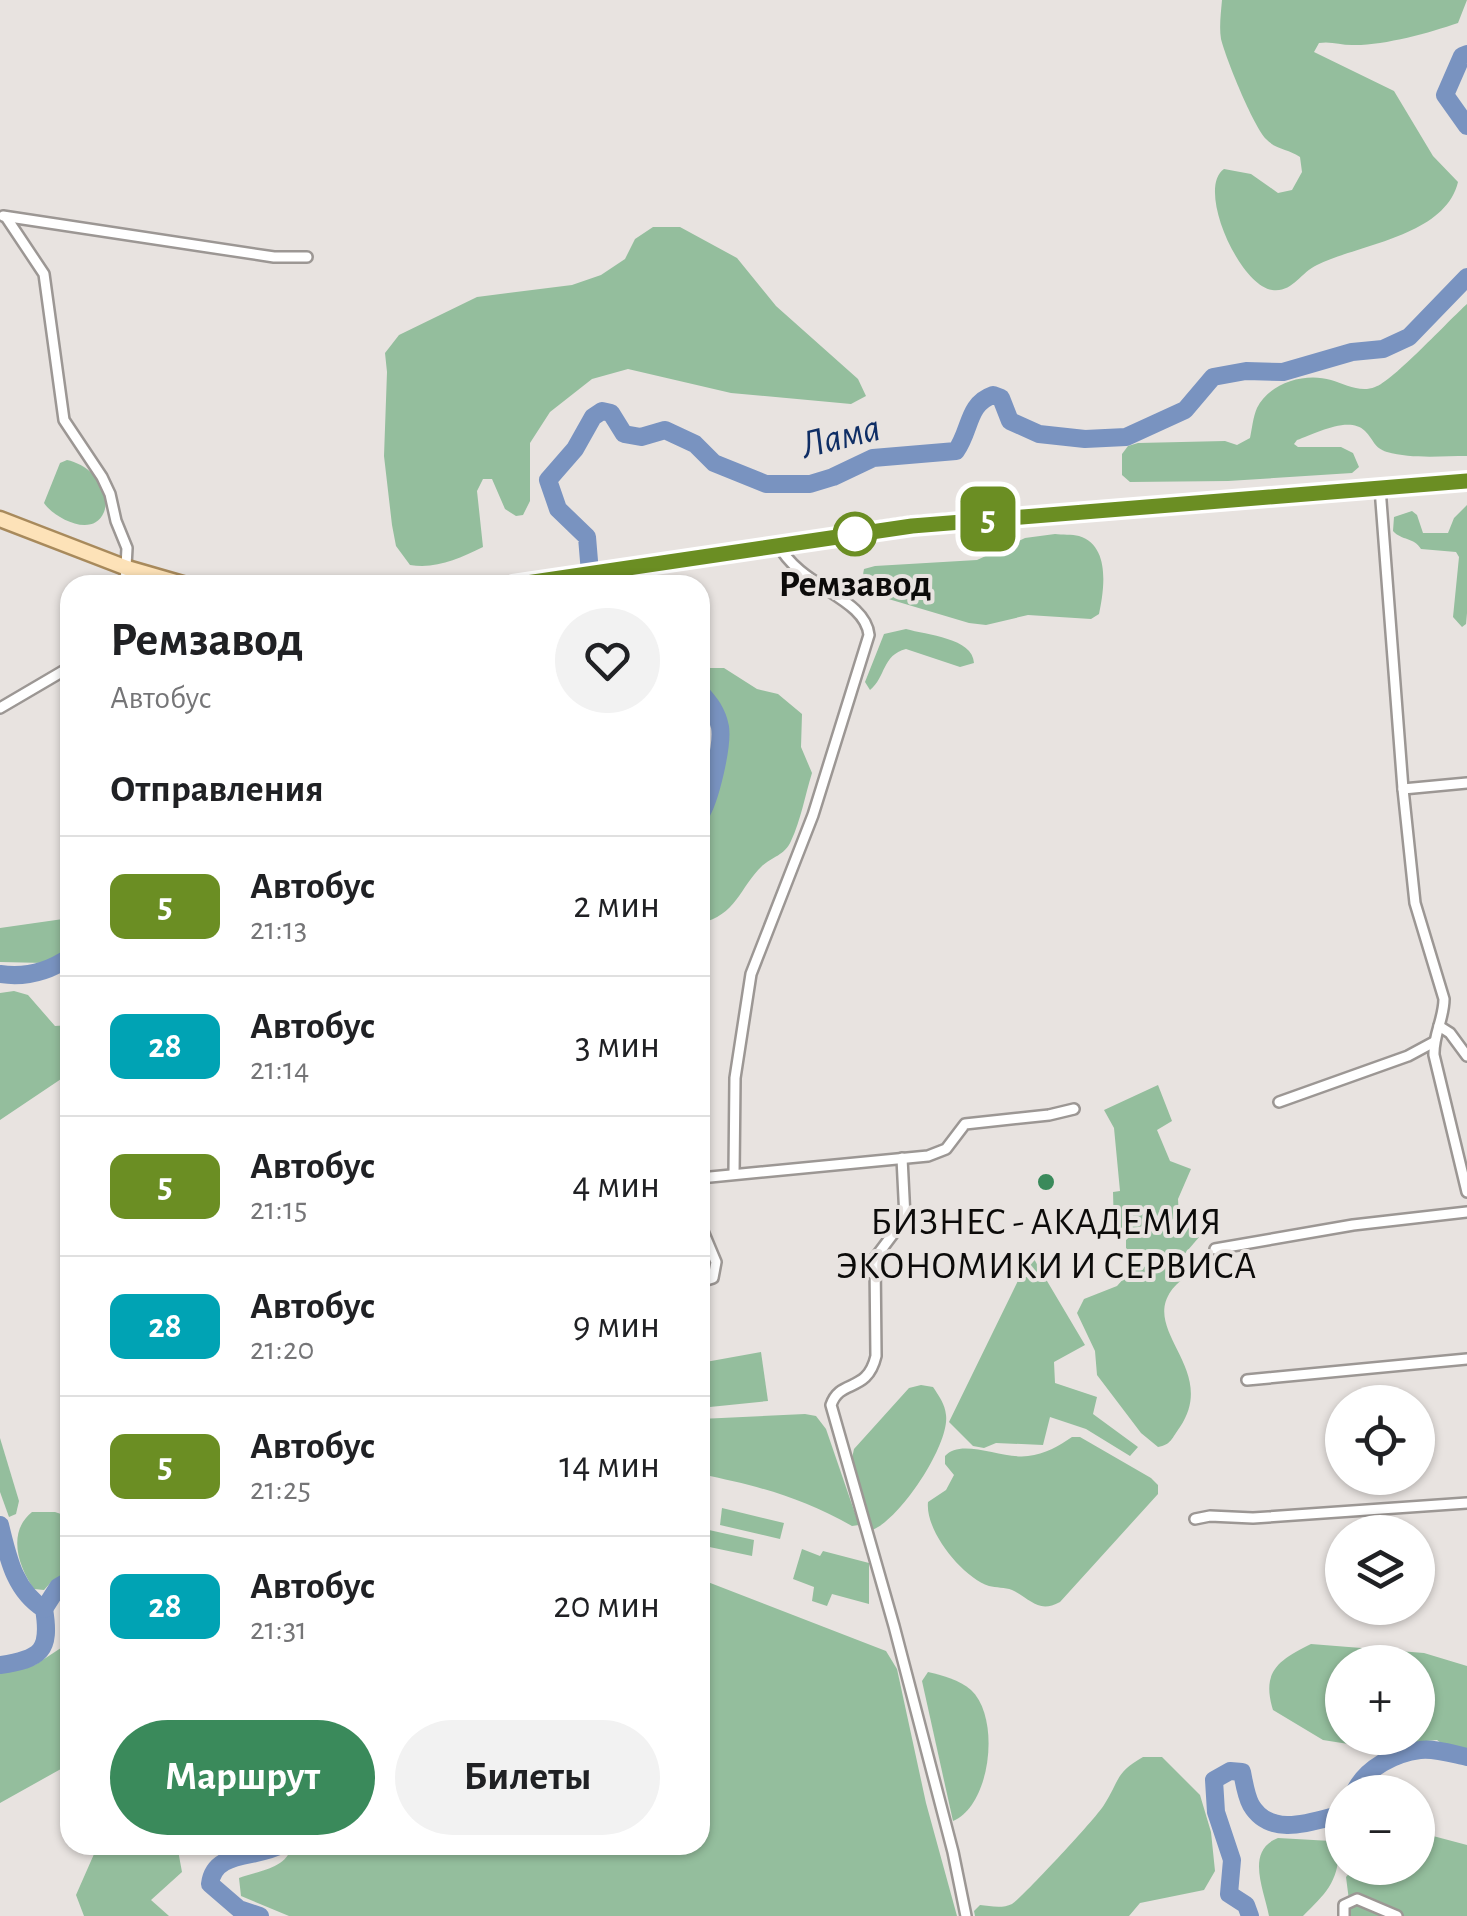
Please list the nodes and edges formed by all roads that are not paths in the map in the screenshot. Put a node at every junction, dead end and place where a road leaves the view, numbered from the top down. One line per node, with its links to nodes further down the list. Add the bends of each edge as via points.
1 (3, 216): 2 (street); 7 (street, via 44,274 64,420 102,476 128,548)
2 (307, 257)
3 (1467, 481): 4 (main road)
4 (1380, 488): 6 (main road, via 912,526); 14 (street)
5 (0, 519): 7 (main road)
6 (778, 544): 10 (main road); 21 (street, via 796,570 862,613 869,634 813,815 750,974 735,1078)
7 (128, 568): 8 (street); 9 (main road)
8 (127, 575)
9 (152, 575)
10 (585, 575)
11 (60, 673): 12 (street)
12 (0, 708)
13 (1467, 783): 14 (street)
14 (1402, 789): 15 (street, via 1416,903 1444,999)
15 (1439, 1026): 16 (street); 17 (street)
16 (1434, 1042): 18 (street); 23 (street)
17 (1467, 1056)
18 (1279, 1102)
19 (1074, 1109): 20 (street, via 966,1124 946,1150)
20 (902, 1158): 21 (street); 32 (street, via 905,1218 875,1258 872,1372 838,1392 830,1405 894,1626)
21 (734, 1174): 22 (street)
22 (710, 1177)
23 (1467, 1192)
24 (1467, 1212): 25 (street)
25 (1215, 1250)
26 (710, 1252): 27 (street, via 716,1268)
27 (710, 1279)
28 (1467, 1359): 29 (street)
29 (1247, 1380)
30 (1467, 1502): 31 (street)
31 (1195, 1520)
32 (966, 1916)
33 (1344, 1916): 34 (street, via 1344,1905 1357,1899)
34 (1397, 1916)

